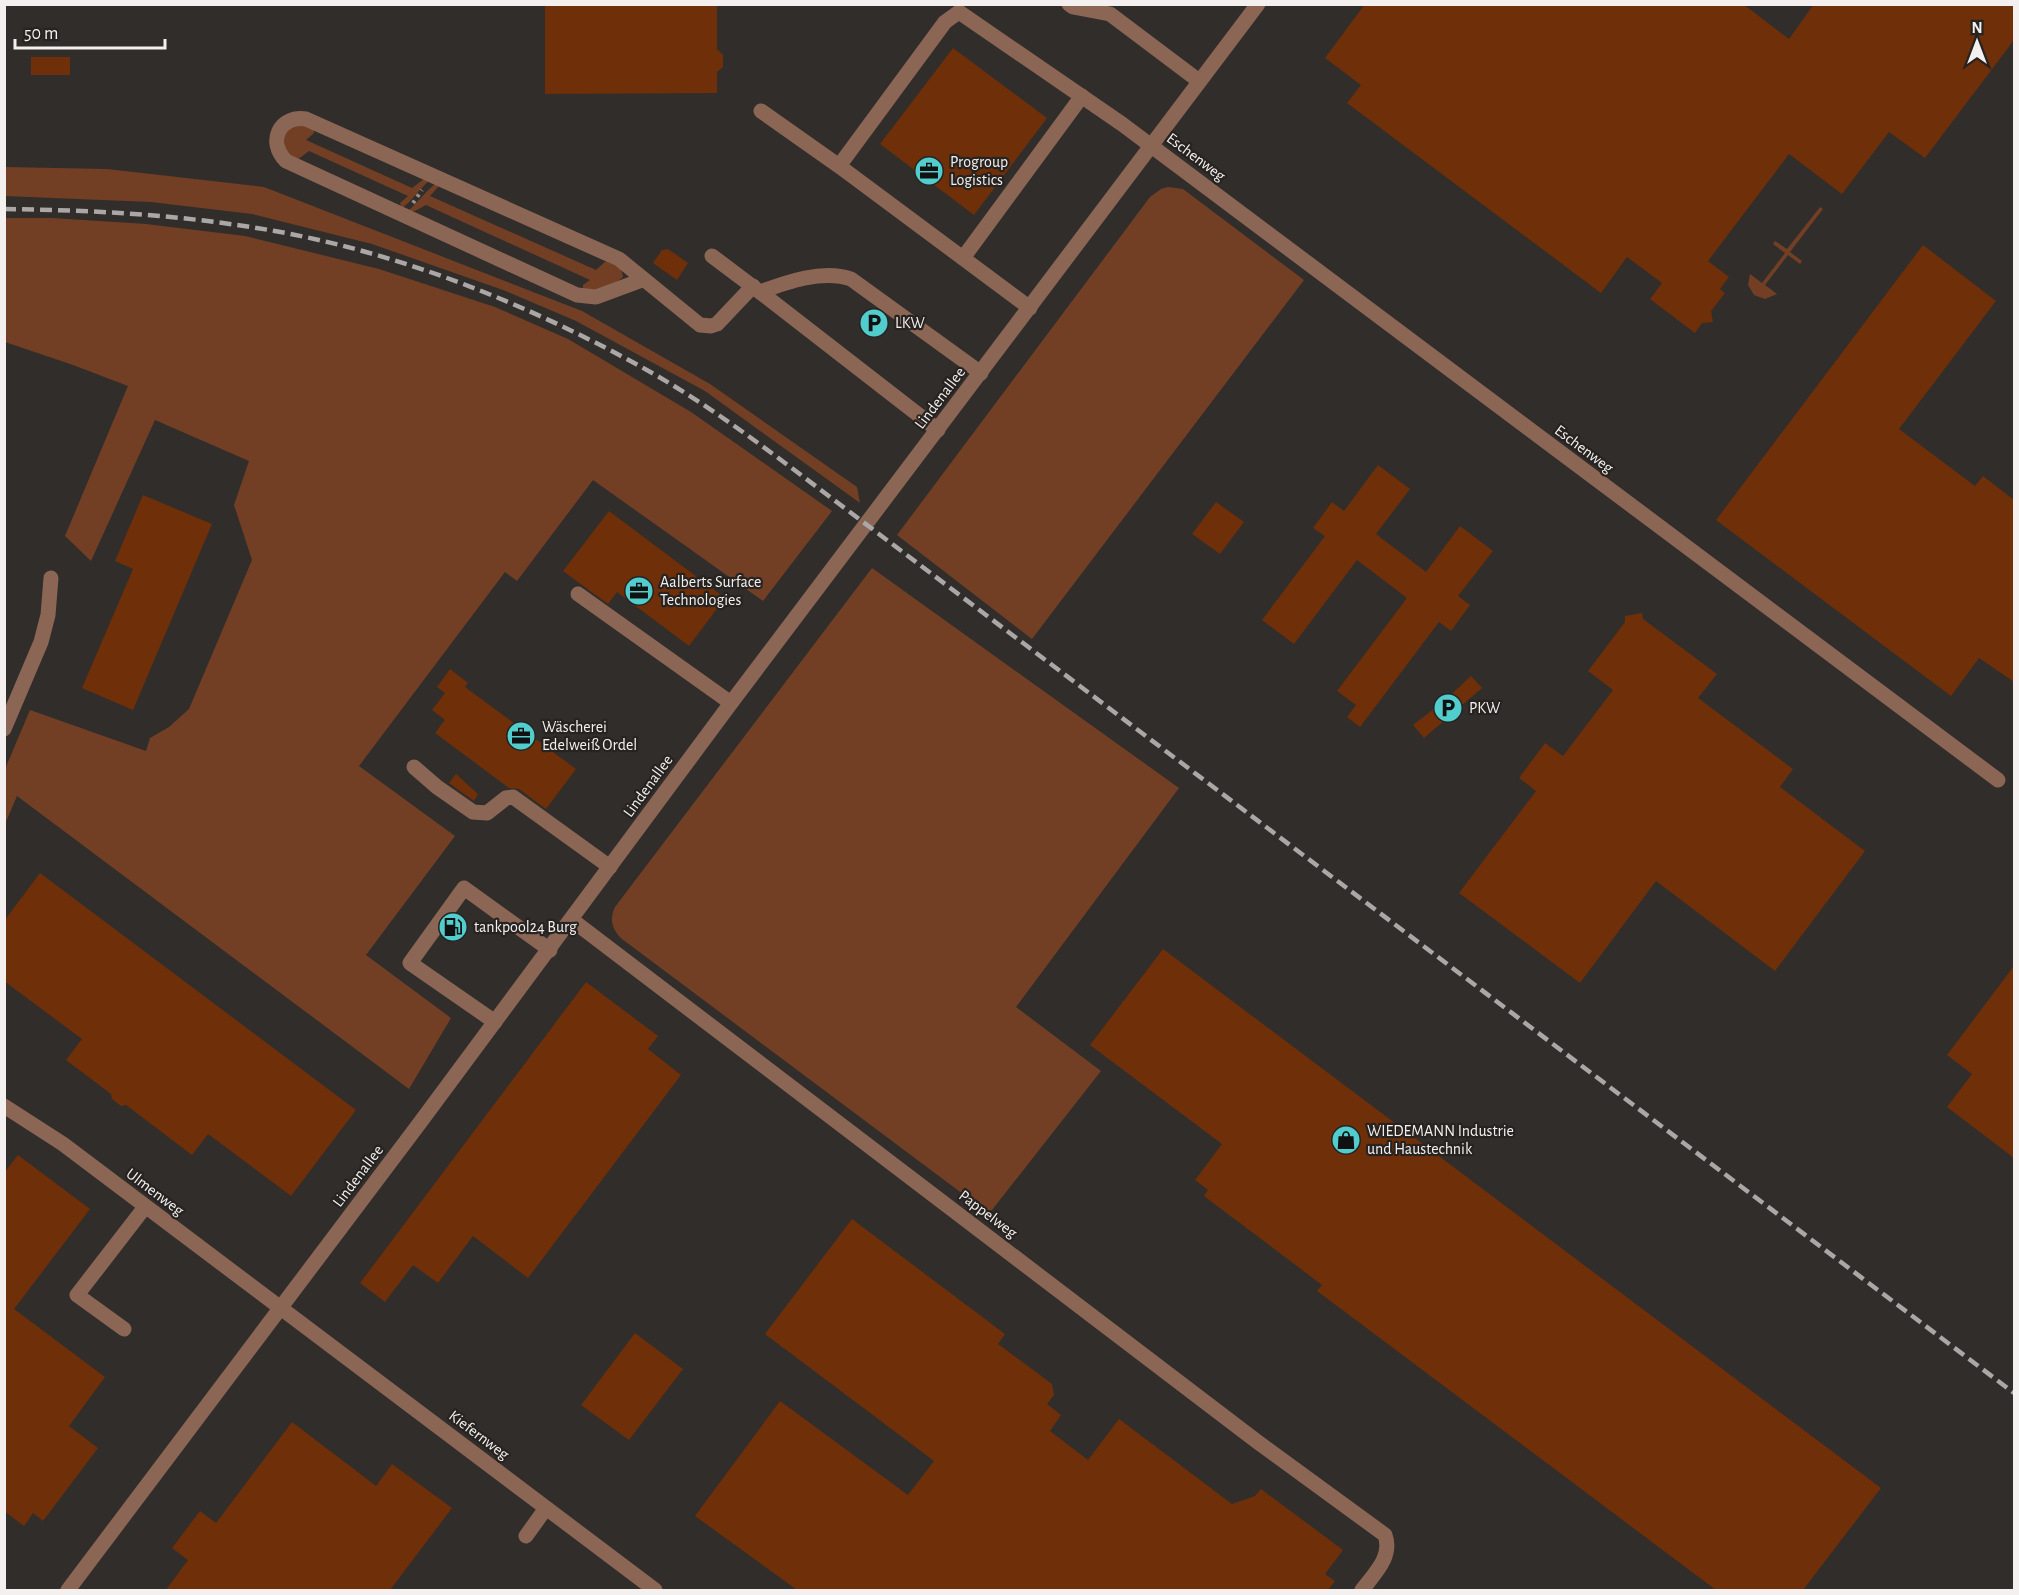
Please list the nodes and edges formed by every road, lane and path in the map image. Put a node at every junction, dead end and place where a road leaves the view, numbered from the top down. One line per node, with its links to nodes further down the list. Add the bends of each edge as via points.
1 (1069, 4): 3 (street, via 1110,14)
2 (1252, 7): 3 (street, Lindenallee)
3 (1199, 81): 6 (street, Lindenallee)
4 (1082, 96): 6 (street, Eschenweg); 7 (street, Eschenweg, via 959,12 945,22); 11 (street)
5 (761, 111): 7 (street)
6 (1150, 146): 14 (street, Lindenallee); 22 (street, Eschenweg)
7 (839, 166): 11 (street)
8 (437, 178): 9 (path); 9 (street, via 306,119 292,119 281,127 276,141 280,156 286,161); 12 (street, via 619,259)
9 (400, 213): 12 (street, via 583,297 596,297)
10 (712, 256): 13 (street)
11 (963, 258): 14 (street)
12 (642, 280): 13 (street, via 705,326 722,321)
13 (756, 289): 15 (street, via 830,275 851,279); 16 (street)
14 (1030, 308): 15 (street, Lindenallee)
15 (981, 373): 16 (street, Lindenallee)
16 (938, 430): 19 (street, Lindenallee)
17 (51, 578): 20 (street, via 41,642)
18 (578, 594): 19 (street)
19 (731, 703): 23 (street, Lindenallee)
20 (4, 729)
21 (414, 767): 23 (street, via 473,812 487,813 513,797)
22 (1998, 780)
23 (610, 867): 24 (street, Lindenallee)
24 (572, 920): 25 (street, Lindenallee); 35 (street, Pappelweg, via 1384,1536 1388,1544 1385,1559)
25 (550, 950): 26 (street, Lindenallee); 26 (street, via 464,888 410,963)
26 (495, 1022): 29 (street, Lindenallee)
27 (4, 1106): 28 (street, Ulmenweg, via 63,1144)
28 (145, 1207): 29 (street, Ulmenweg); 30 (street, via 77,1295)
29 (280, 1310): 31 (street, Kiefernweg); 33 (street, Lindenallee)
30 (124, 1329)
31 (546, 1508): 32 (street); 34 (street, Kiefernweg)
32 (526, 1536)
33 (68, 1590)
34 (656, 1590)
35 (1362, 1590)

